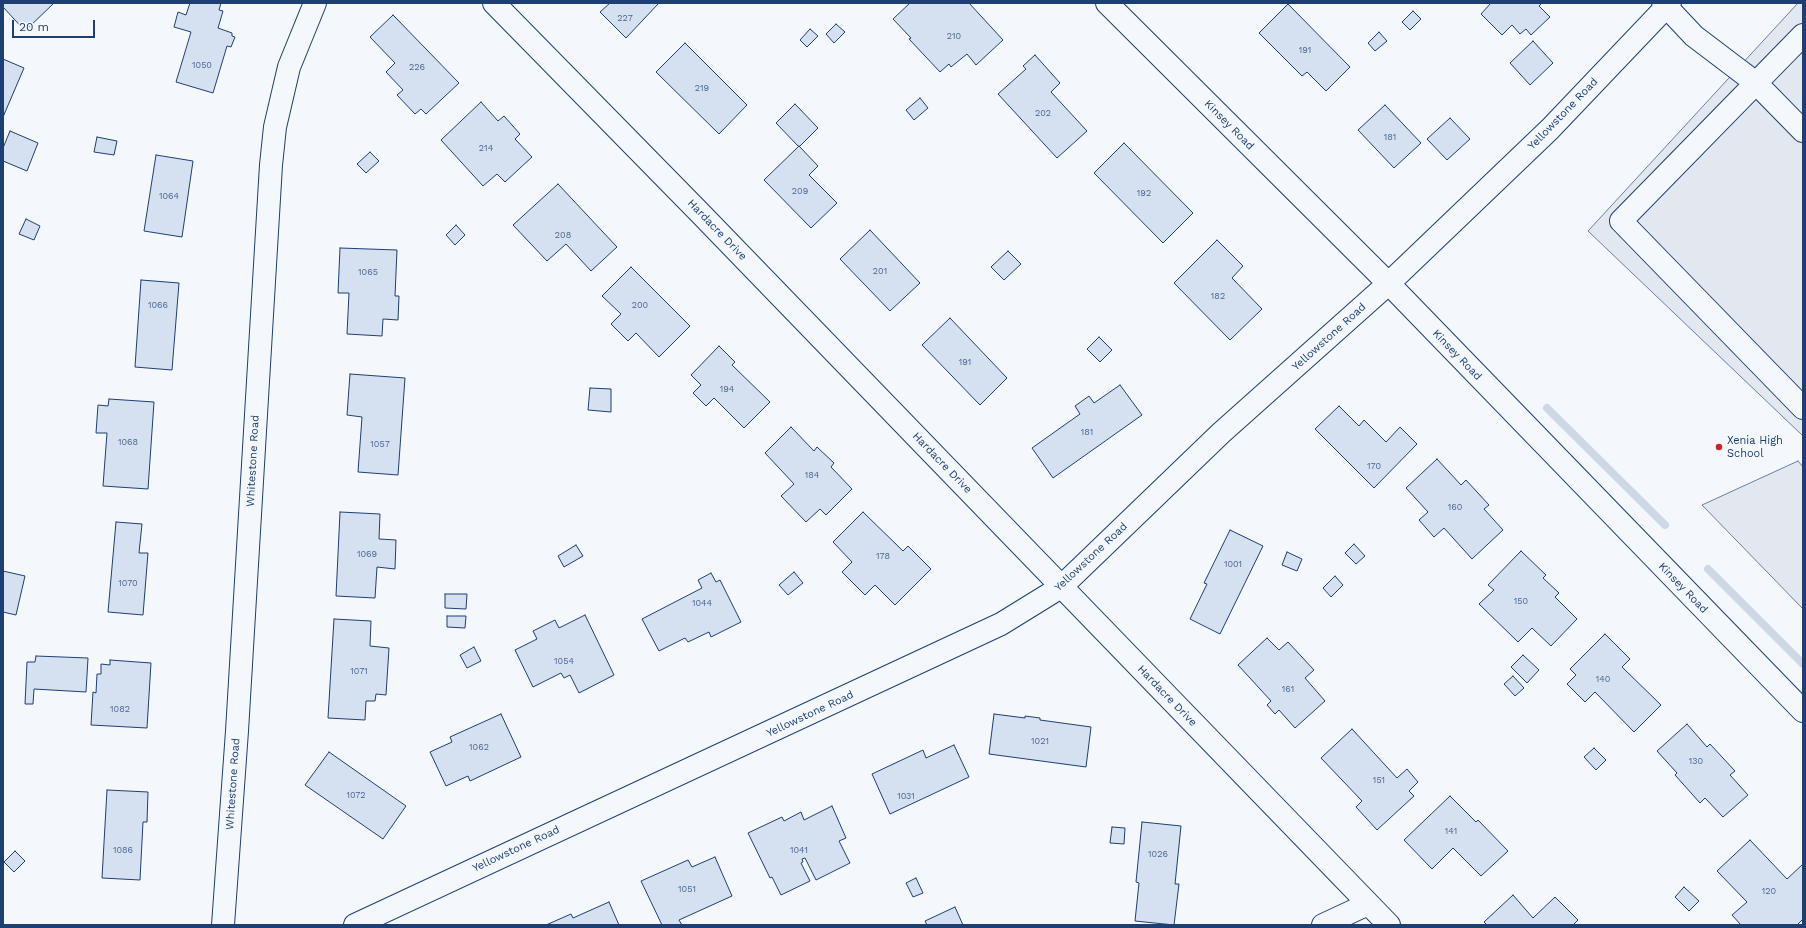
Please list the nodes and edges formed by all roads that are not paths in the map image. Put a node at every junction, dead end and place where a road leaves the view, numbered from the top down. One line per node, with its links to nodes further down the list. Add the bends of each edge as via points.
1 (316, 3): 13 (street, Whitestone Road, via 287,74 275,127 271,165)
2 (494, 3): 10 (street, Hardacre Drive)
3 (1107, 3): 8 (street, Kinsey Road)
4 (1666, 4): 6 (street, via 1694,36); 8 (street, Yellowstone Road, via 1550,129)
5 (1803, 35): 6 (street)
6 (1756, 83): 7 (street); 9 (street, via 1621,221)
7 (1803, 131)
8 (1388, 284): 10 (street, Yellowstone Road, via 1221,433); 11 (street, Kinsey Road)
9 (1803, 408)
10 (1061, 587): 12 (street, Hardacre Drive); 14 (street, Yellowstone Road, via 1001,624)
11 (1803, 711)
12 (1368, 904): 15 (street); 16 (street, Hardacre Drive)
13 (223, 925)
14 (355, 925)
15 (1323, 925)
16 (1389, 925)

